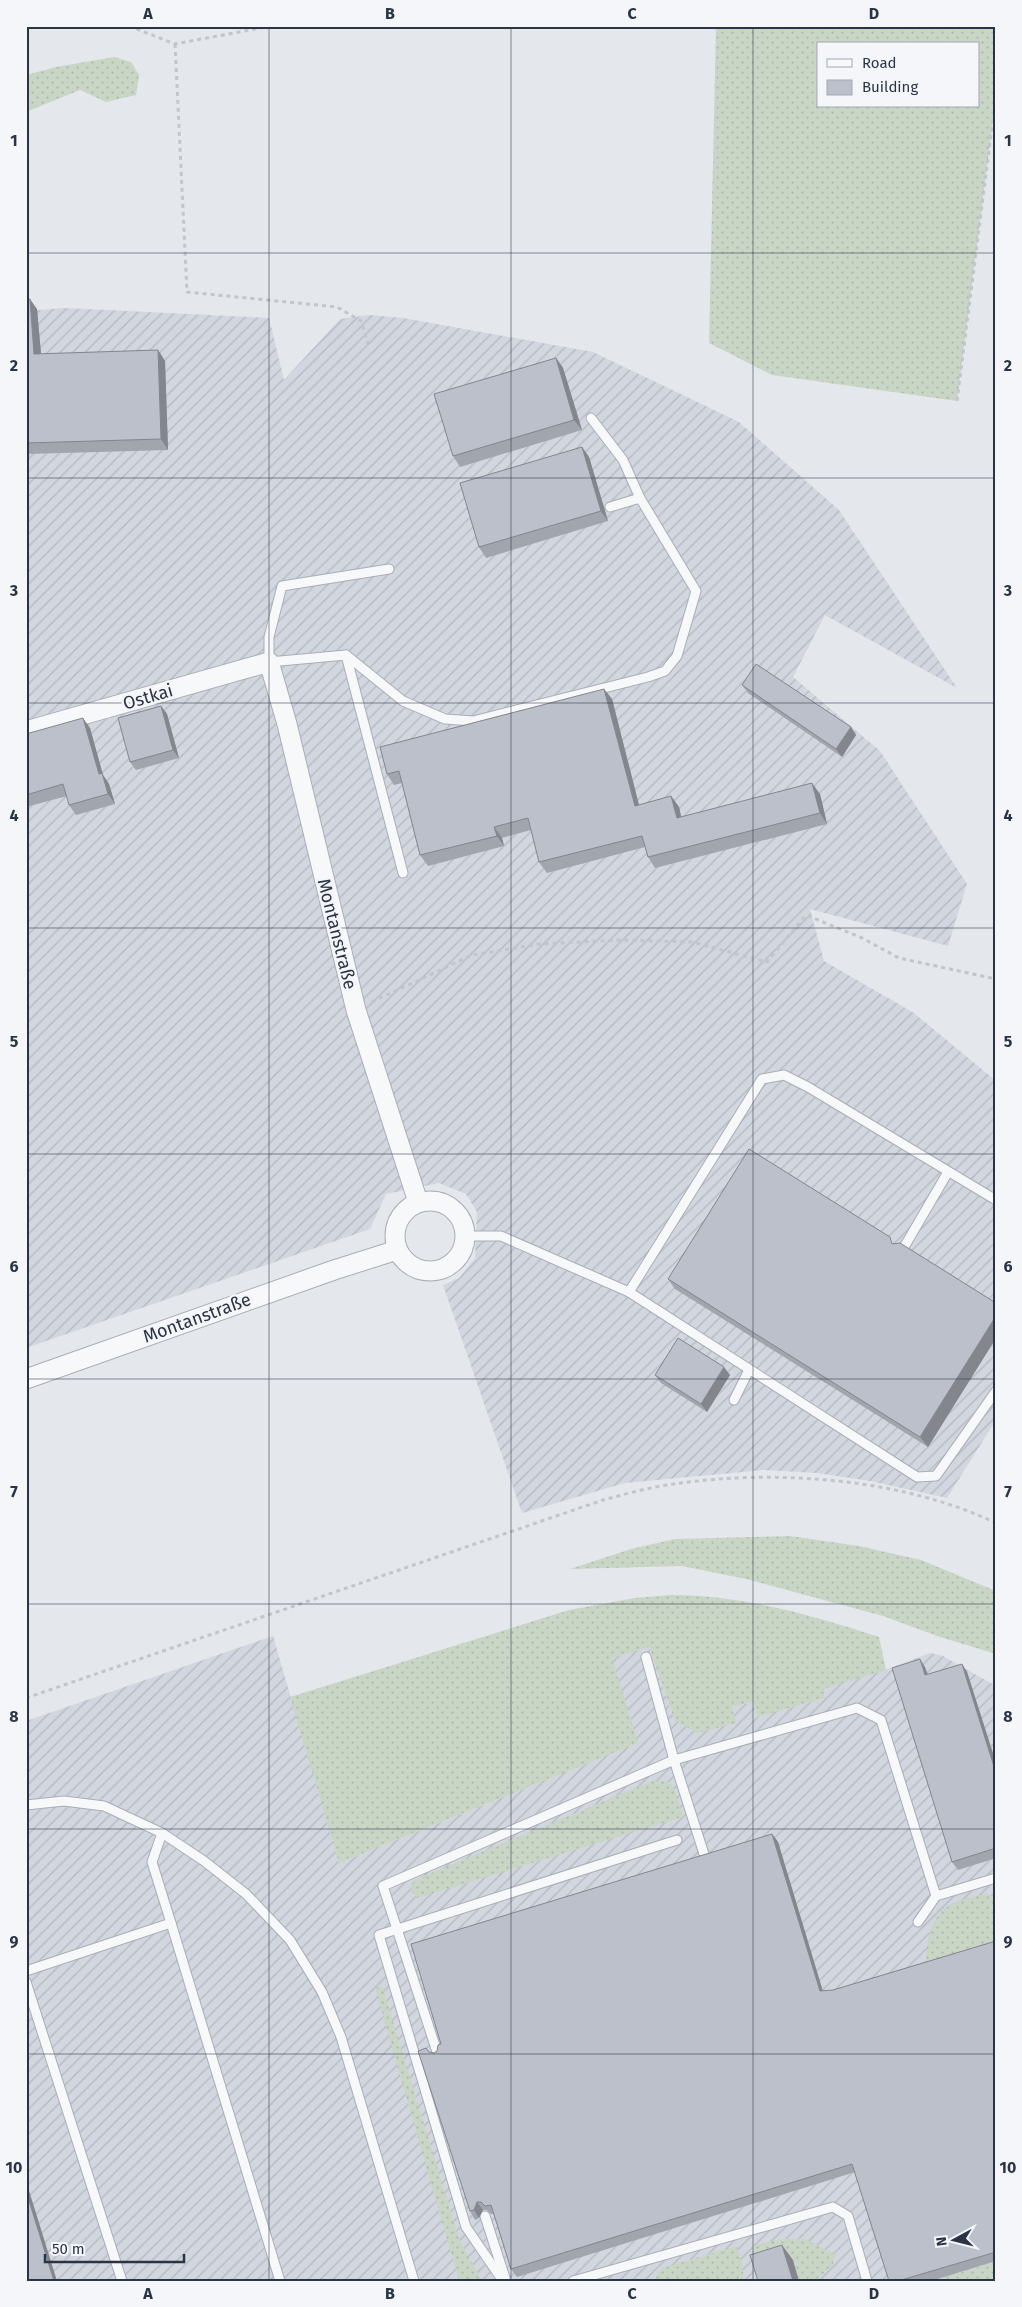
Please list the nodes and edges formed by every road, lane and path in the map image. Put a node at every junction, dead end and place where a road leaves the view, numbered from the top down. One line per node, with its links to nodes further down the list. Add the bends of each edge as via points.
1 (129, 26): 3 (path)
2 (272, 26): 3 (path)
3 (175, 44): 5 (path, via 187,292 338,307 361,321)
4 (996, 96): 6 (path)
5 (368, 344)
6 (957, 401)
7 (592, 418): 8 (lane, via 623,460)
8 (640, 498): 9 (lane); 11 (lane, via 696,591 677,656 665,671 473,721 445,719 403,701)
9 (610, 507)
10 (390, 568): 12 (lane, via 282,586 268,637)
11 (346, 655): 12 (lane); 14 (lane)
12 (269, 662): 13 (street, Ostkai); 16 (street, Montanstraße)
13 (26, 731)
14 (403, 873)
15 (996, 979): 16 (path, via 899,958 862,938 806,915 767,962 692,942 620,940 540,944 472,955)
16 (356, 1010): 19 (street, Montanstraße)
17 (948, 1172): 18 (lane); 21 (lane); 23 (lane, via 784,1074 762,1079)
18 (996, 1200)
19 (418, 1202): 20 (street, via 430,1200 448,1205 457,1213); 22 (street, via 400,1215 395,1226)
20 (465, 1236): 22 (street, via 462,1252 454,1262 433,1271 414,1268); 23 (lane, via 501,1236)
21 (903, 1249)
22 (397, 1250): 25 (street, Montanstraße)
23 (629, 1292): 24 (lane)
24 (750, 1370): 26 (lane, via 917,1477 936,1476); 27 (lane)
25 (26, 1379)
26 (996, 1391)
27 (734, 1400)
28 (996, 1523): 30 (path, via 922,1497 811,1478 752,1478 674,1484 603,1500)
29 (646, 1657): 31 (lane)
30 (26, 1698)
31 (674, 1760): 35 (lane); 37 (lane, via 858,1708 881,1720); 40 (lane, via 383,1886)
32 (26, 1805): 33 (lane, via 64,1801 104,1806)
33 (162, 1833): 39 (lane, via 152,1862); 47 (lane, via 246,1894 290,1940 322,1992 341,2037)
34 (677, 1840): 40 (lane)
35 (704, 1854)
36 (996, 1878): 37 (lane)
37 (936, 1896): 38 (lane)
38 (918, 1922)
39 (171, 1923): 41 (lane); 46 (lane)
40 (397, 1929): 43 (lane); 48 (lane, via 379,1935 463,2217)
41 (26, 1971)
42 (26, 1982): 45 (lane)
43 (438, 2055)
44 (485, 2216): 48 (lane)
45 (122, 2281)
46 (280, 2281)
47 (414, 2281)
48 (505, 2281)
49 (573, 2281): 50 (lane, via 833,2207 848,2216)
50 (867, 2281)

